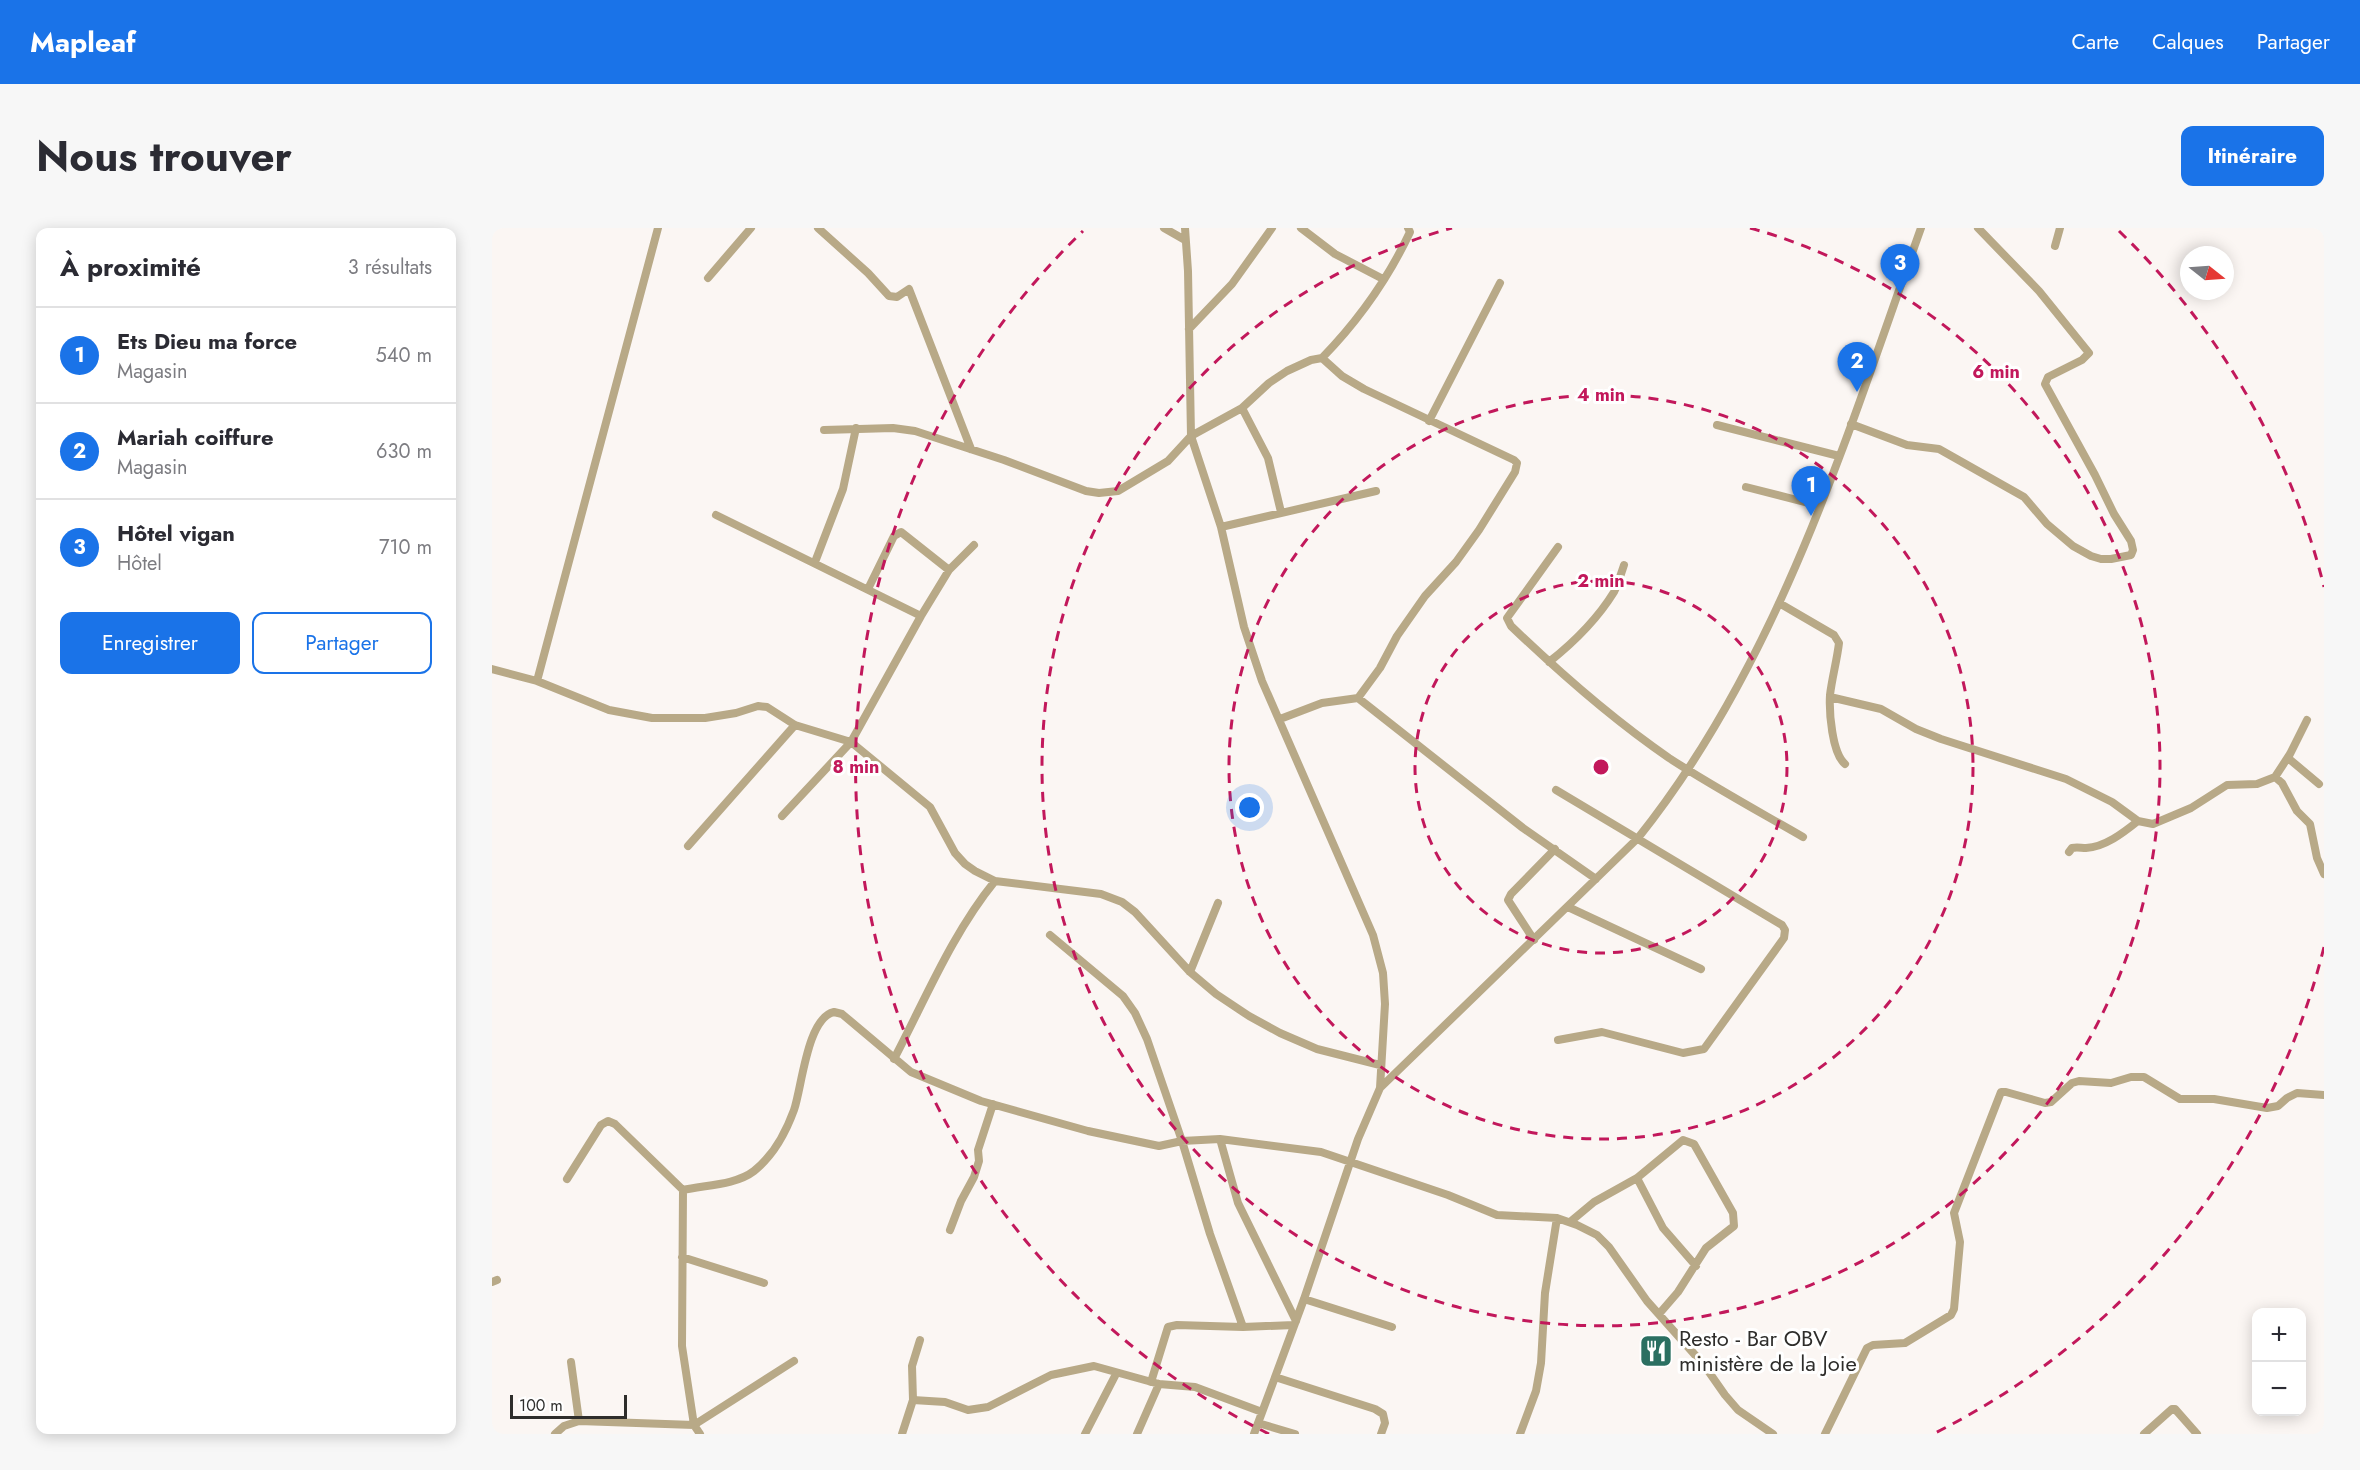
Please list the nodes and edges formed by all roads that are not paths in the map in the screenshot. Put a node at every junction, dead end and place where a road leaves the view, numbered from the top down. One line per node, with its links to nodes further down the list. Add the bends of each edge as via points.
1 (658, 228): 44 (street)
2 (751, 228): 14 (street)
3 (818, 228): 26 (street, via 889,296 897,297 909,289)
4 (1164, 228): 12 (street)
5 (1185, 228): 12 (street)
6 (1272, 228): 17 (street, via 1232,284)
7 (1301, 228): 15 (street, via 1335,254)
8 (1408, 228): 15 (street, via 1410,232)
9 (1921, 228): 21 (street)
10 (1978, 228): 21 (street, via 2039,291 2089,353 2048,377 2045,384 2131,541 2131,555 2111,559 2091,556 2047,524 2025,497 1939,448 1906,445)
11 (2060, 228): 13 (street)
12 (1185, 240): 17 (street)
13 (2055, 246)
14 (708, 278)
15 (1383, 279): 18 (street, via 1351,328)
16 (1500, 283): 20 (street)
17 (1189, 329): 25 (street)
18 (1322, 358): 19 (street, via 1287,371); 20 (street, via 1364,389)
19 (1242, 408): 25 (street); 31 (street, via 1268,458)
20 (1430, 421): 46 (street, via 1517,463 1515,472 1479,530 1425,596)
21 (1851, 424): 27 (street)
22 (1717, 425): 27 (street)
23 (856, 428): 24 (street); 26 (street, via 902,428); 36 (street, via 843,489)
24 (824, 430)
25 (1191, 436): 26 (street, via 1168,461 1118,491 1099,493); 33 (street)
26 (971, 449)
27 (1839, 456): 30 (street)
28 (1746, 487): 30 (street)
29 (1376, 491): 31 (street)
30 (1820, 506): 40 (street)
31 (1281, 512): 33 (street)
32 (716, 515): 36 (street)
33 (1221, 527): 47 (street, via 1244,627)
34 (974, 545): 38 (street)
35 (1558, 547): 42 (street, via 1508,618 1510,626)
36 (815, 562): 39 (street)
37 (1624, 565): 42 (street, via 1615,591 1597,615)
38 (949, 570): 39 (street, via 901,532 894,536); 41 (street)
39 (868, 589): 41 (street)
40 (1779, 603): 45 (street, via 1834,635 1839,643); 53 (street)
41 (921, 616): 50 (street)
42 (1549, 662): 53 (street, via 1635,734)
43 (492, 669): 44 (street)
44 (537, 681): 49 (street, via 609,710 652,718 705,718 758,706 767,707)
45 (1830, 697): 52 (street, via 1835,749); 58 (street, via 1881,709 1941,739 2066,779 2112,802)
46 (1358, 698): 47 (street, via 1322,703); 62 (street)
47 (1280, 719): 75 (street, via 1373,935 1383,973 1385,1004)
48 (2307, 720): 51 (street)
49 (795, 725): 50 (street); 61 (street)
50 (851, 742): 57 (street); 66 (street, via 930,807 965,864)
51 (2288, 758): 54 (street); 55 (street)
52 (1845, 764)
53 (1688, 770): 59 (street); 60 (street)
54 (2275, 777): 58 (street, via 2257,784 2227,785 2191,808 2153,824); 64 (street, via 2310,825)
55 (2319, 784)
56 (1556, 790): 60 (street)
57 (782, 816)
58 (2138, 821): 63 (street, via 2106,842 2072,848)
59 (1803, 837)
60 (1638, 838): 65 (street); 73 (street, via 1782,925 1784,938 1704,1048 1683,1053 1602,1032)
61 (688, 846)
62 (1555, 849): 65 (street); 70 (street, via 1508,900)
63 (2069, 852)
64 (2324, 874)
65 (1596, 879): 68 (street)
66 (995, 880): 72 (street, via 1101,894 1122,902); 74 (street, via 950,946)
67 (1218, 903): 72 (street)
68 (1568, 907): 70 (street); 71 (street)
69 (1050, 935): 80 (street, via 1123,996 1136,1013)
70 (1534, 940): 76 (street)
71 (1701, 969)
72 (1190, 972): 75 (street, via 1216,994 1280,1033 1317,1049)
73 (1558, 1040)
74 (894, 1059): 78 (street, via 911,1072); 84 (street, via 842,1014 829,1013 812,1035 793,1113 769,1156 752,1172 738,1178)
75 (1380, 1065): 76 (street)
76 (1380, 1088): 81 (street)
77 (2324, 1095): 117 (street, via 2297,1093 2278,1106 2267,1108 2214,1099 2180,1099 2144,1077 2111,1083 2079,1081 2044,1103 2001,1092 1954,1213 1960,1242 1951,1315 1905,1343 1867,1348)
78 (993, 1104): 80 (street, via 1149,1145); 87 (street, via 974,1177)
79 (1220, 1139): 80 (street); 81 (street, via 1301,1149); 93 (street, via 1238,1203)
80 (1182, 1141): 95 (street)
81 (1351, 1162): 85 (street, via 1497,1215); 91 (street)
82 (1636, 1178): 86 (street, via 1594,1202); 89 (street, via 1663,1228); 89 (street, via 1683,1140 1694,1144 1735,1220 1734,1226 1706,1248)
83 (567, 1179): 84 (street, via 601,1125 609,1121)
84 (683, 1190): 88 (street)
85 (1557, 1218): 86 (street); 115 (street, via 1536,1391)
86 (1570, 1222): 92 (street, via 1603,1241)
87 (950, 1230)
88 (682, 1257): 90 (street); 106 (street, via 682,1346)
89 (1696, 1266): 92 (street)
90 (764, 1282)
91 (1304, 1299): 93 (street); 94 (street)
92 (1659, 1314): 116 (street, via 1738,1410)
93 (1295, 1323): 95 (street); 100 (street)
94 (1392, 1327)
95 (1243, 1328): 101 (street, via 1177,1324 1168,1327)
96 (920, 1340): 102 (street, via 912,1366)
97 (794, 1361): 106 (street)
98 (571, 1362): 104 (street)
99 (1116, 1374): 101 (street); 102 (street, via 1094,1366 1078,1368 1051,1375 988,1407 968,1410 945,1402); 110 (street)
100 (1275, 1377): 103 (street); 114 (street, via 1375,1409 1383,1414)
101 (1155, 1383): 103 (street, via 1195,1387); 111 (street)
102 (913, 1400): 109 (street)
103 (1262, 1412): 105 (street)
104 (579, 1421): 106 (street); 107 (street)
105 (1258, 1423): 112 (street); 113 (street)
106 (694, 1425): 108 (street)
107 (555, 1434)
108 (700, 1434)
109 (902, 1434)
110 (1086, 1434)
111 (1137, 1434)
112 (1254, 1434)
113 (1295, 1434)
114 (1381, 1434)
115 (1520, 1434)
116 (1773, 1434)
117 (1825, 1434)
118 (2144, 1434): 119 (street, via 2175,1409)
119 (2197, 1434)

